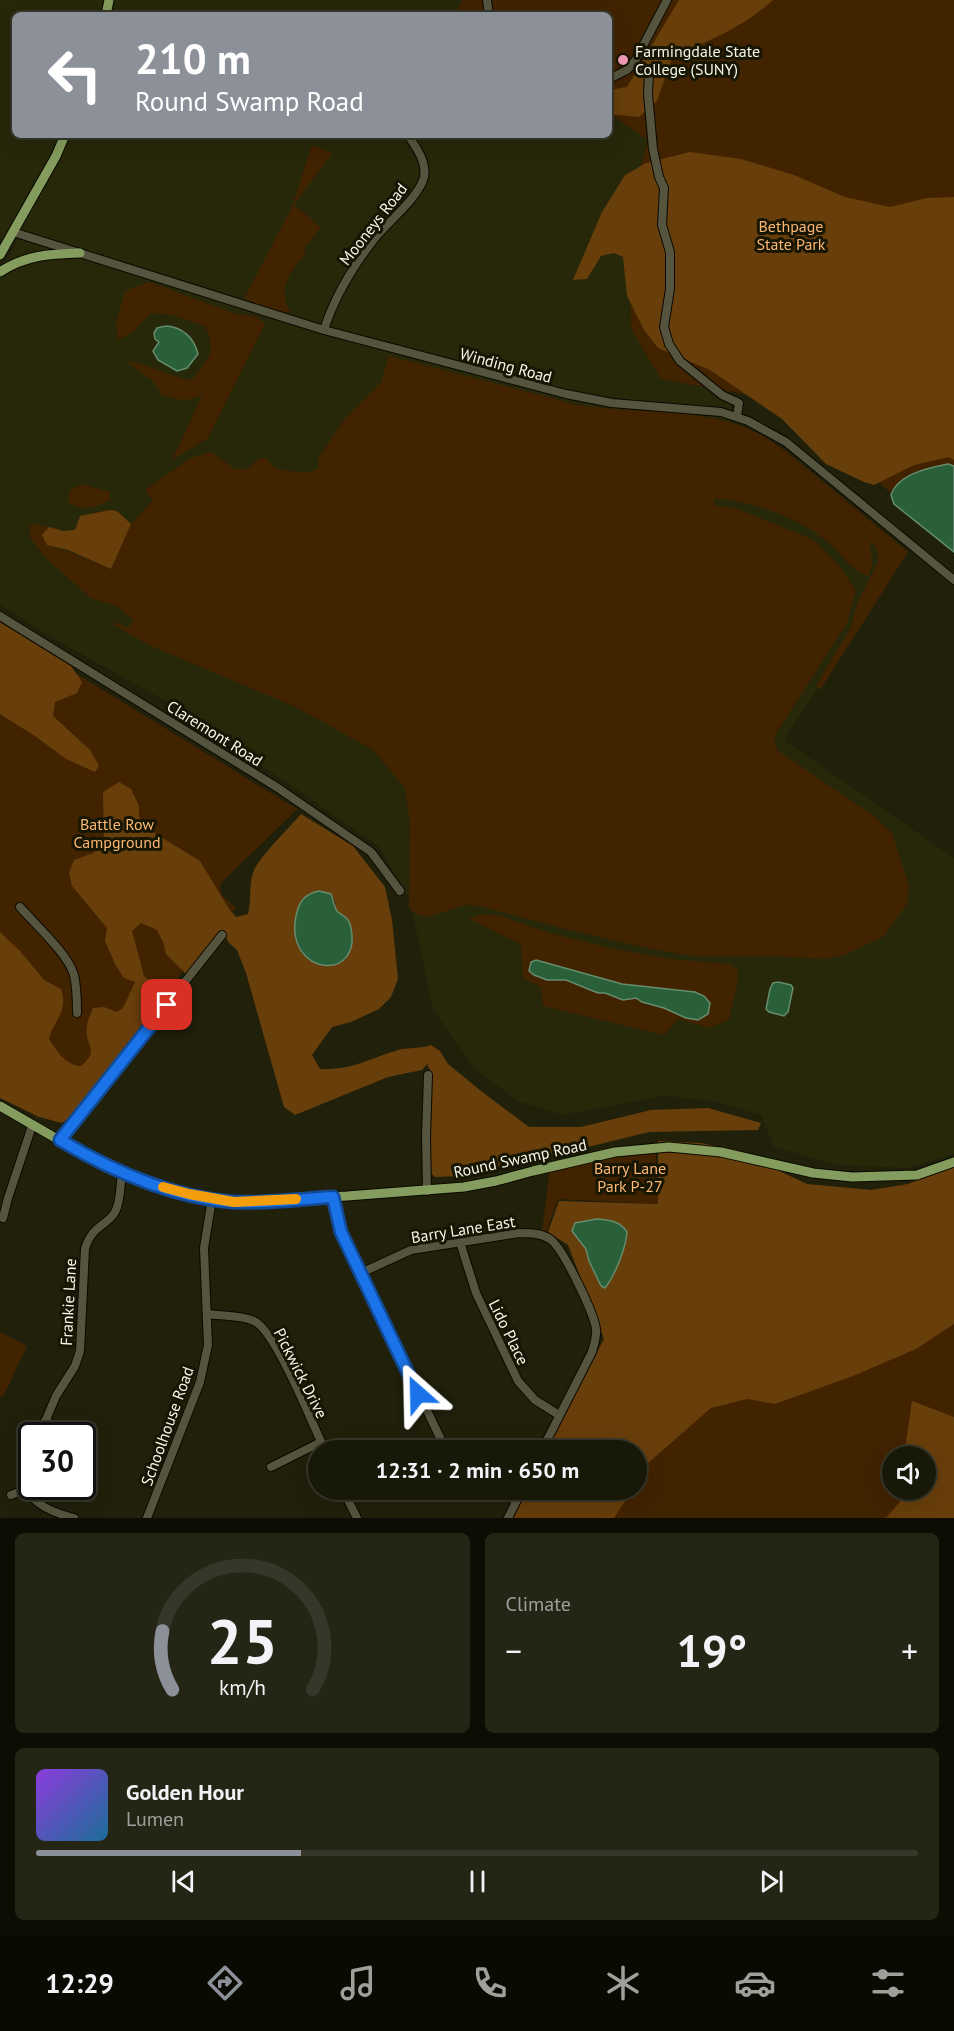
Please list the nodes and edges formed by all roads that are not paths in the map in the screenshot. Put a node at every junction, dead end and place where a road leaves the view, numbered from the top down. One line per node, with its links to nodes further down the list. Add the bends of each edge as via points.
1 (667, 0): 2 (street)
2 (634, 61): 3 (street); 11 (street, via 649,73 653,149 664,188 662,225 671,267 664,327 669,344 681,361 722,395 739,403)
3 (612, 78)
4 (64, 138): 6 (main road)
5 (410, 138): 10 (street, Mooneys Road, via 422,158 422,184 353,270)
6 (13, 232): 7 (street, Winding Road); 8 (main road)
7 (80, 254): 9 (main road, via 34,256); 10 (street, Winding Road)
8 (0, 255)
9 (0, 272)
10 (324, 330): 11 (street, Winding Road, via 594,400)
11 (737, 416): 12 (street, Winding Road, via 786,442)
12 (954, 580)
13 (0, 616): 14 (street, Claremont Road, via 278,788 371,852)
14 (400, 891)
15 (20, 907): 17 (street, via 73,973)
16 (222, 935): 21 (street)
17 (77, 1013)
18 (428, 1075): 24 (street)
19 (0, 1106): 20 (main road, Round Swamp Road)
20 (32, 1126): 21 (main road, Round Swamp Road); 27 (street)
21 (60, 1140): 23 (main road, Round Swamp Road)
22 (954, 1162): 24 (main road, Round Swamp Road, via 917,1175 852,1177 813,1173 721,1152 669,1147 615,1152 496,1181)
23 (122, 1173): 26 (main road, Round Swamp Road); 32 (street, Frankie Lane, via 115,1212 87,1240 80,1351)
24 (427, 1191): 25 (main road, Round Swamp Road)
25 (333, 1197): 26 (main road, Round Swamp Road, via 234,1202); 29 (street, via 341,1232)
26 (212, 1199): 30 (street, Schoolhouse Road, via 204,1248)
27 (3, 1218)
28 (460, 1242): 29 (street, Barry Lane East, via 411,1250); 31 (street, Lido Place, via 476,1293 518,1381 535,1400); 31 (street, Barry Lane East, via 532,1233 551,1240 562,1252 595,1322 596,1340)
29 (361, 1273): 34 (street)
30 (207, 1314): 33 (street, Pickwick Drive, via 243,1318 265,1330); 44 (street, Schoolhouse Road, via 208,1346 200,1382)
31 (559, 1415): 35 (street)
32 (45, 1421)
33 (320, 1440)
34 (441, 1440)
35 (547, 1440)
36 (308, 1453): 37 (street)
37 (271, 1467)
38 (18, 1492): 39 (street)
39 (11, 1495)
40 (34, 1500): 43 (street, via 51,1512)
41 (348, 1500): 45 (street)
42 (516, 1500): 46 (street)
43 (74, 1518)
44 (147, 1518)
45 (357, 1518)
46 (508, 1518)

